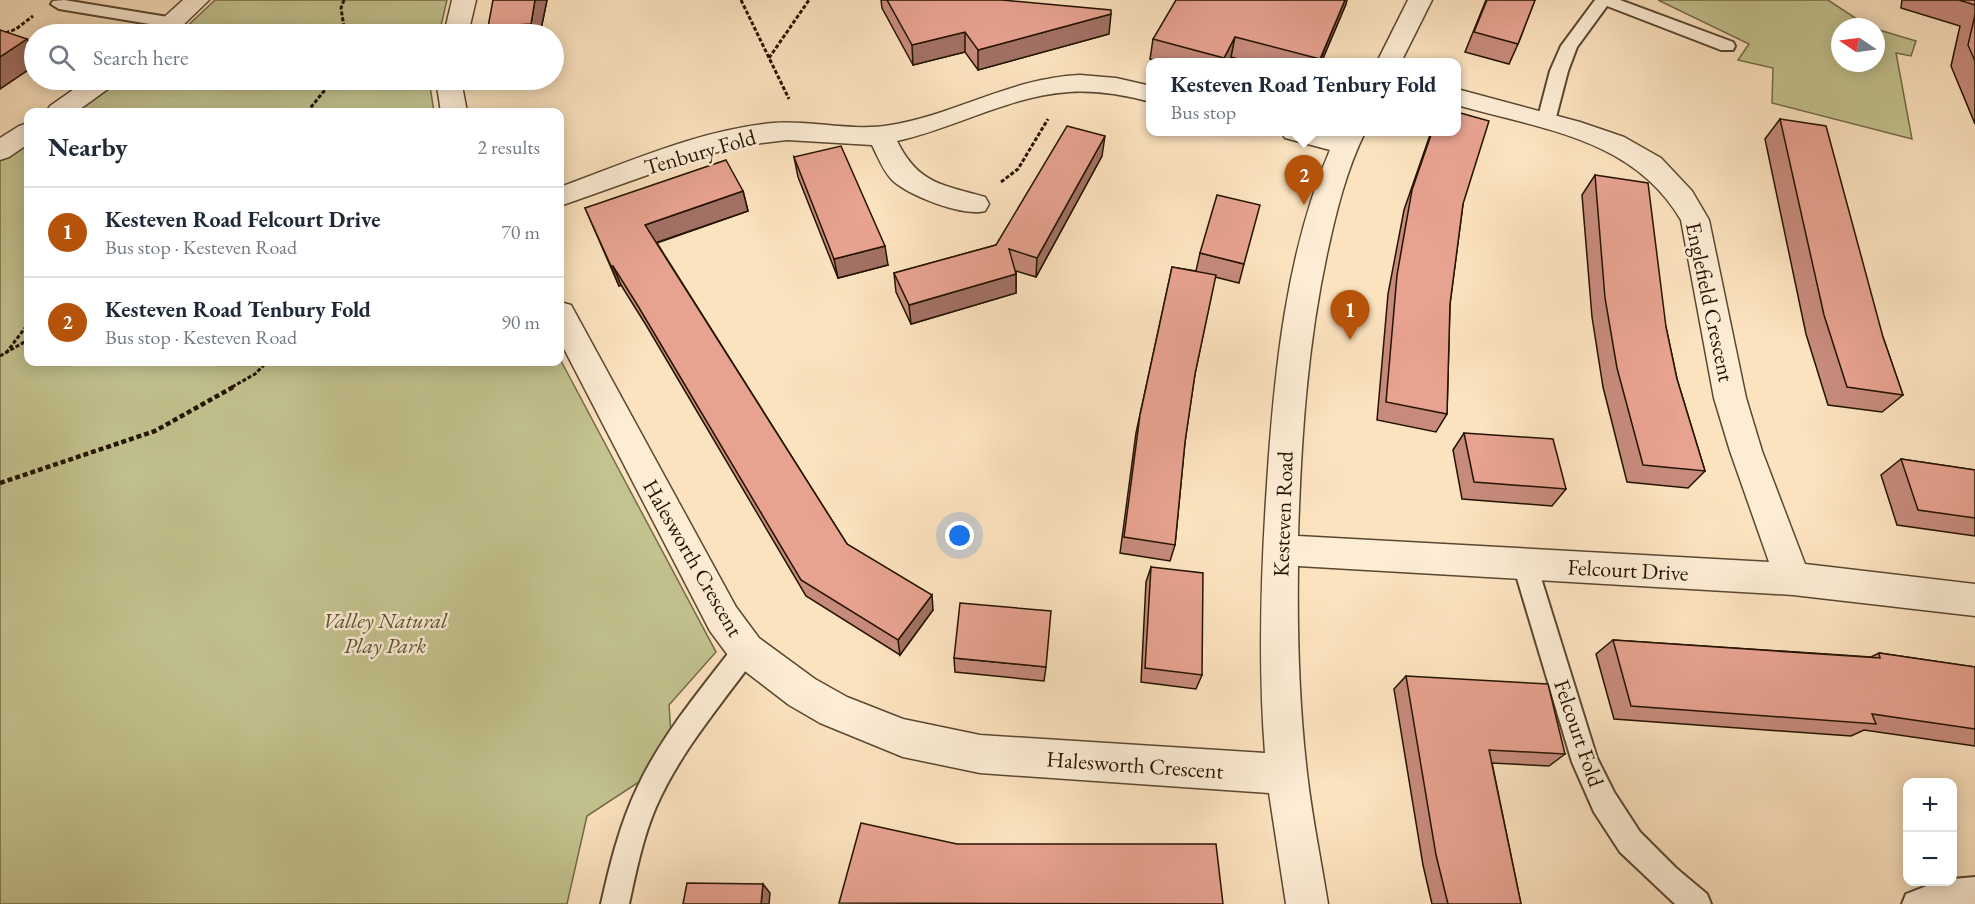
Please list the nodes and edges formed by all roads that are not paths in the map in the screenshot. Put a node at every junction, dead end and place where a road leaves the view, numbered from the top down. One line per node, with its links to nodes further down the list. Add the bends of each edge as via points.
1 (197, 0): 7 (street)
2 (464, 0): 8 (street)
3 (1420, 0): 10 (street)
4 (1604, 0): 9 (lane); 17 (lane, via 1569,46)
5 (59, 3): 6 (lane)
6 (146, 24)
7 (172, 24)
8 (458, 24)
9 (1727, 46)
10 (1391, 58)
11 (89, 90): 15 (street)
12 (451, 90): 16 (street)
13 (1146, 93): 19 (street, Tenbury Fold, via 1110,85 1056,85 915,129)
14 (1461, 98): 17 (street, Englefield Crescent)
15 (64, 108)
16 (453, 108)
17 (1546, 121): 28 (street, Englefield Crescent, via 1596,134 1623,147 1648,162 1685,199 1695,220 1730,398)
18 (24, 135): 22 (street)
19 (880, 135): 23 (street, Tenbury Fold, via 766,133 717,142); 24 (street, via 896,166 911,180 929,190)
20 (1331, 136): 21 (street)
21 (1349, 138): 26 (street, Kesteven Road, via 1320,220 1304,294 1291,376)
22 (0, 151)
23 (564, 196)
24 (975, 204)
25 (564, 321): 30 (street, Halesworth Crescent, via 723,619)
26 (1280, 550): 27 (street, Felcourt Drive); 31 (street, Kesteven Road, via 1279,653)
27 (1526, 565): 28 (street, Felcourt Drive); 35 (lane, Felcourt Fold, via 1585,762 1604,802 1630,842)
28 (1793, 579): 29 (street, Felcourt Drive)
29 (1975, 600)
30 (746, 650): 31 (street, Halesworth Crescent, via 772,672 834,710 903,738 941,748 1019,758); 33 (lane, via 680,736 653,783 626,854)
31 (1287, 774): 34 (street, Kesteven Road)
32 (1975, 891): 36 (lane, via 1939,895)
33 (615, 904)
34 (1307, 904)
35 (1697, 904)
36 (1916, 904)

